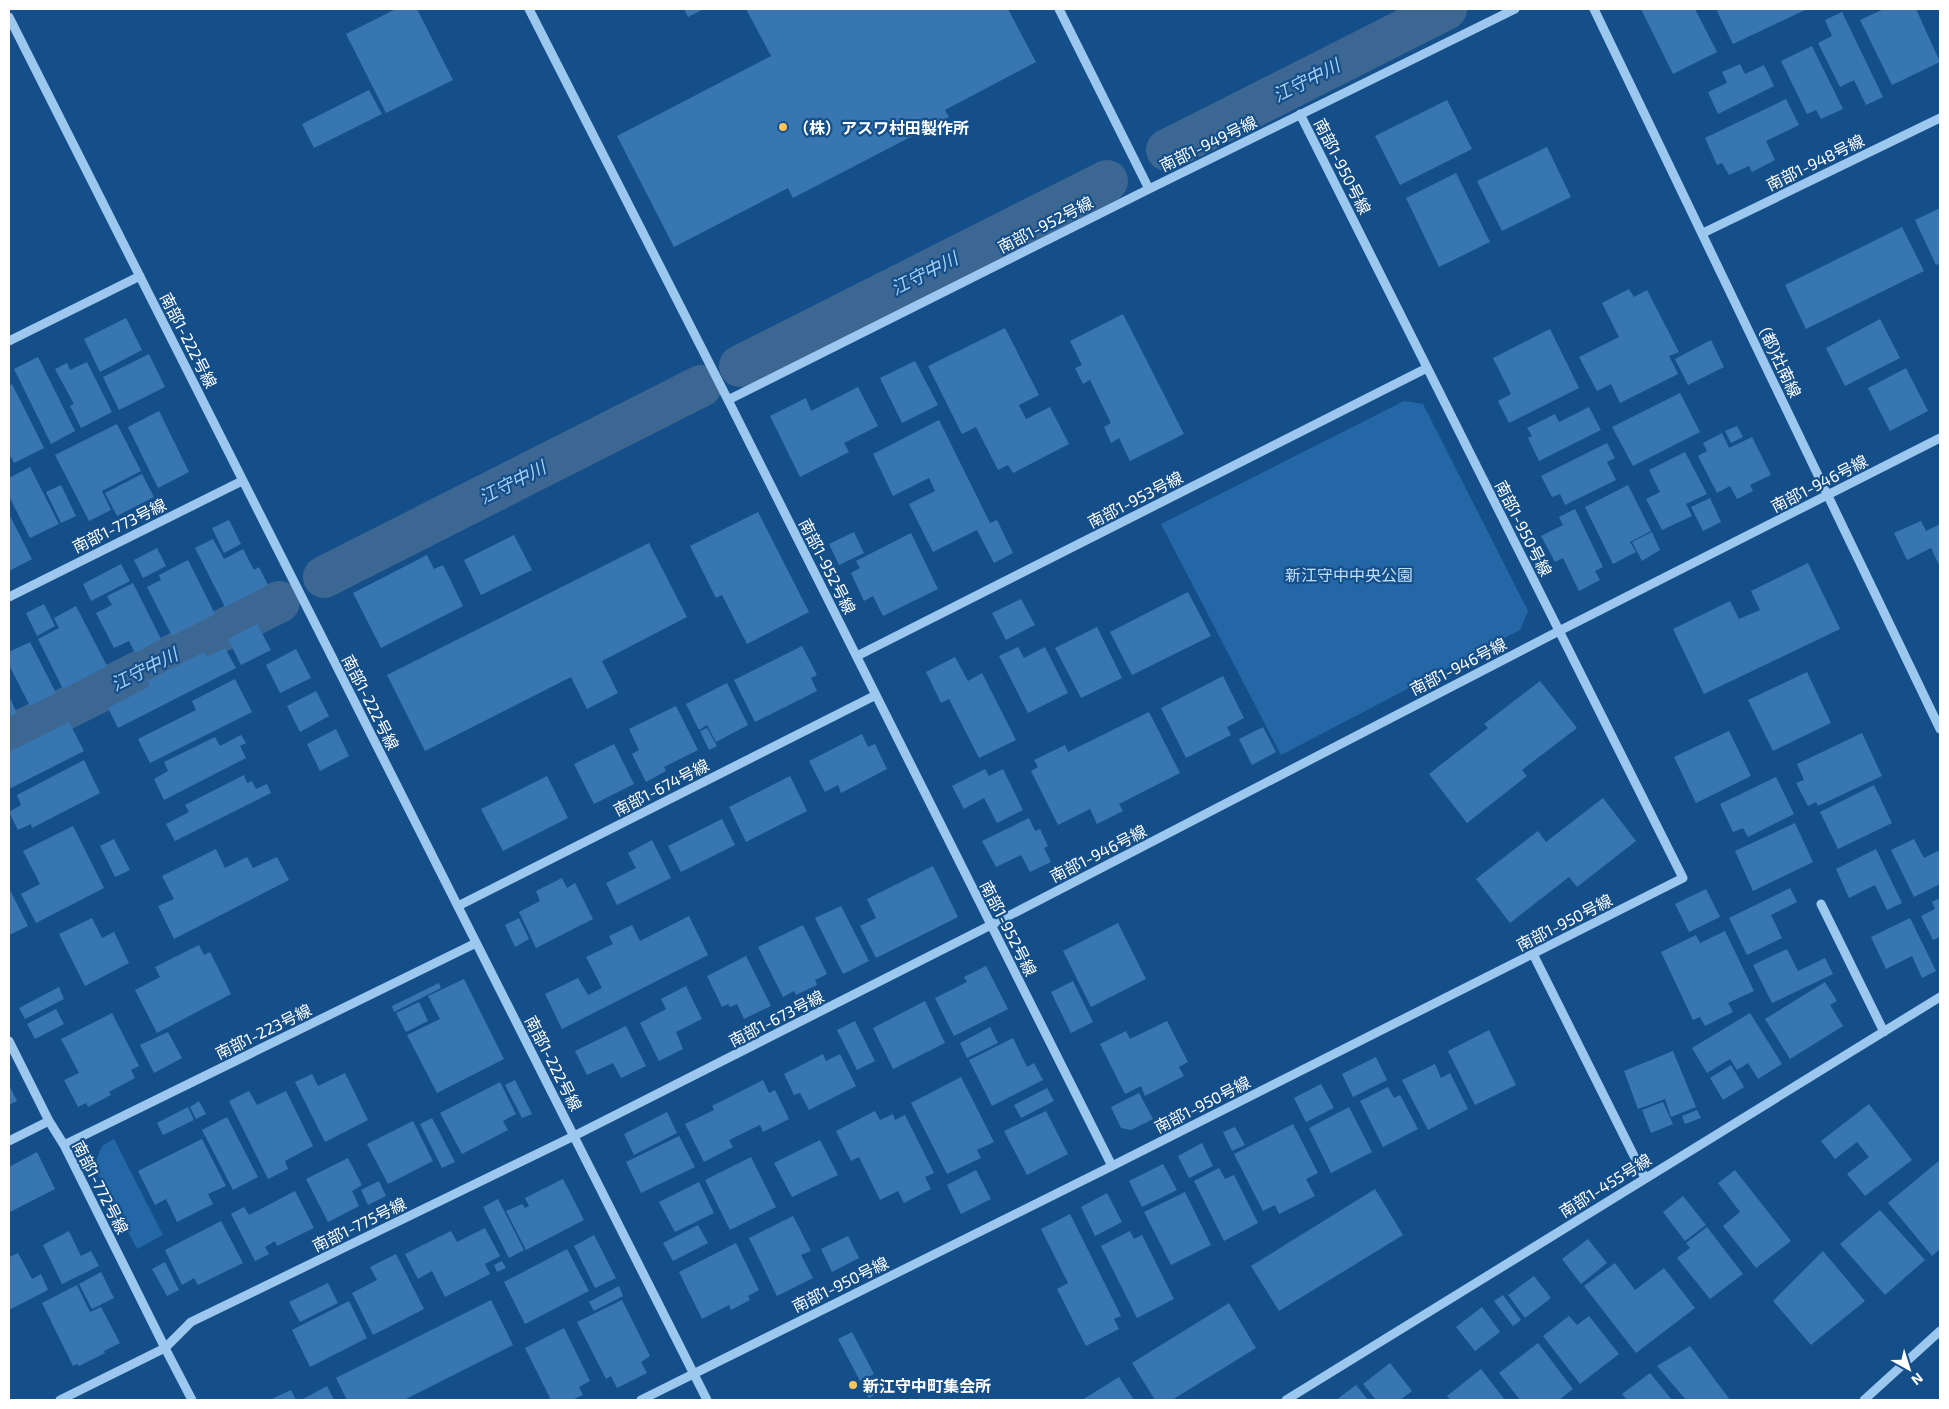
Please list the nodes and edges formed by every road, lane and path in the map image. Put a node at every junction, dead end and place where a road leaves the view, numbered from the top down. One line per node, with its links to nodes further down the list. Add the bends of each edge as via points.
1 (530, 9): 13 (street)
2 (1059, 9): 8 (street, 南部1-949号線)
3 (1515, 9): 6 (street, 南部1-949号線)
4 (1594, 9): 9 (street, (都)社南線)
5 (9, 17): 10 (street, 南部1-222号線)
6 (1300, 114): 8 (street, 南部1-949号線); 12 (street, 南部1-950号線)
7 (1940, 118): 9 (street, 南部1-948号線)
8 (1149, 189): 13 (street, 南部1-952号線)
9 (1703, 233): 16 (street, (都)社南線)
10 (140, 276): 11 (street); 15 (street, 南部1-222号線)
11 (9, 341)
12 (1427, 368): 18 (street, 南部1-950号線); 19 (street, 南部1-953号線)
13 (728, 400): 19 (street, 南部1-952号線)
14 (1940, 438): 16 (street, 南部1-946号線)
15 (242, 481): 17 (street, 南部1-773号線); 23 (street, 南部1-222号線)
16 (1828, 495): 18 (street, 南部1-946号線); 21 (street, (都)社南線)
17 (9, 597)
18 (1559, 631): 24 (street, 南部1-946号線); 26 (street, 南部1-950号線, via 1683,878)
19 (857, 656): 20 (street, 南部1-952号線)
20 (876, 695): 23 (street, 南部1-674号線); 24 (street, 南部1-952号線)
21 (1940, 729)
22 (1821, 904): 28 (street)
23 (458, 906): 25 (street, 南部1-222号線)
24 (991, 926): 31 (street, 南部1-673号線); 34 (street, 南部1-952号線)
25 (476, 943): 31 (street, 南部1-222号線); 33 (street, 南部1-223号線)
26 (1533, 954): 34 (street, 南部1-950号線); 35 (street)
27 (1940, 997): 28 (street, 南部1-455号線)
28 (1884, 1032): 35 (street, 南部1-455号線)
29 (9, 1040): 30 (street, 南部1-772号線)
30 (49, 1121): 32 (street); 33 (street, 南部1-772号線)
31 (574, 1136): 37 (street, 南部1-775号線, via 191,1322); 38 (street, 南部1-222号線)
32 (9, 1141)
33 (64, 1145): 37 (street, 南部1-772号線)
34 (1112, 1166): 38 (street, 南部1-950号線)
35 (1645, 1178): 43 (street, 南部1-455号線)
36 (1940, 1331): 44 (street)
37 (165, 1348): 39 (street, 南部1-775号線); 40 (street, 南部1-772号線)
38 (694, 1374): 41 (street, 南部1-950号線); 42 (street, 南部1-222号線)
39 (60, 1400)
40 (192, 1400)
41 (641, 1400)
42 (707, 1400)
43 (1286, 1400)
44 (1864, 1400)

